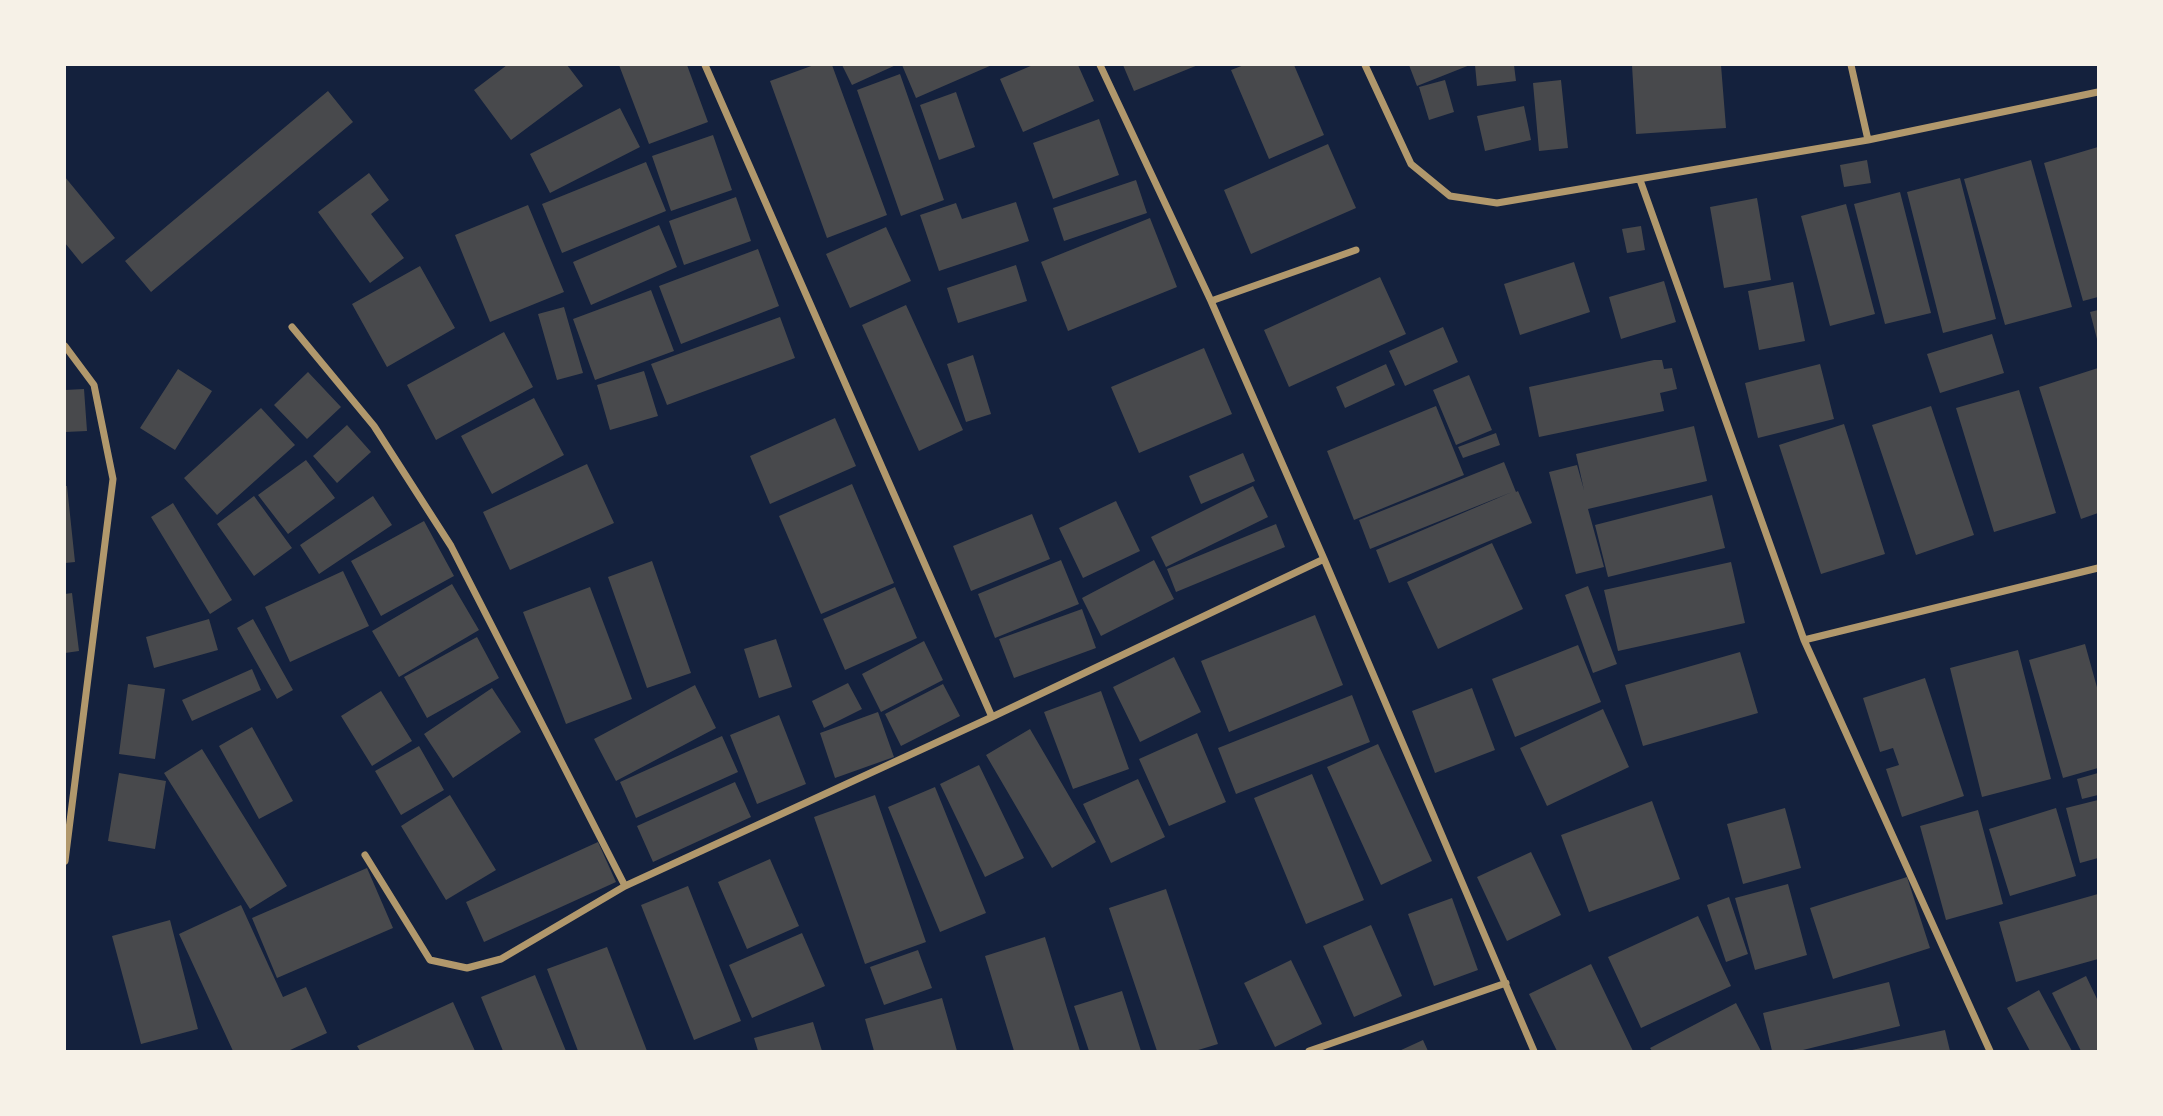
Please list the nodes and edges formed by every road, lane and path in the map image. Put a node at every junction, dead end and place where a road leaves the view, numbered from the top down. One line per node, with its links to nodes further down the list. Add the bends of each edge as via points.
1 (705, 65): 15 (street)
2 (1100, 65): 9 (street)
3 (1365, 65): 7 (street, via 1411,164 1450,196 1497,203)
4 (1851, 65): 6 (street)
5 (2098, 92): 6 (street)
6 (1868, 140): 7 (street)
7 (1640, 180): 14 (street)
8 (1356, 250): 9 (street)
9 (1211, 301): 12 (street)
10 (292, 327): 19 (street, via 374,426 451,546)
11 (65, 346): 16 (street, via 94,385 113,479)
12 (1324, 559): 15 (street); 20 (street)
13 (2098, 568): 14 (street)
14 (1804, 640): 23 (street)
15 (992, 717): 19 (street)
16 (66, 836): 18 (street)
17 (365, 855): 19 (street, via 430,960 467,968 500,958)
18 (65, 861)
19 (625, 886)
20 (1506, 983): 21 (street); 22 (street)
21 (1309, 1051)
22 (1534, 1051)
23 (1990, 1051)

